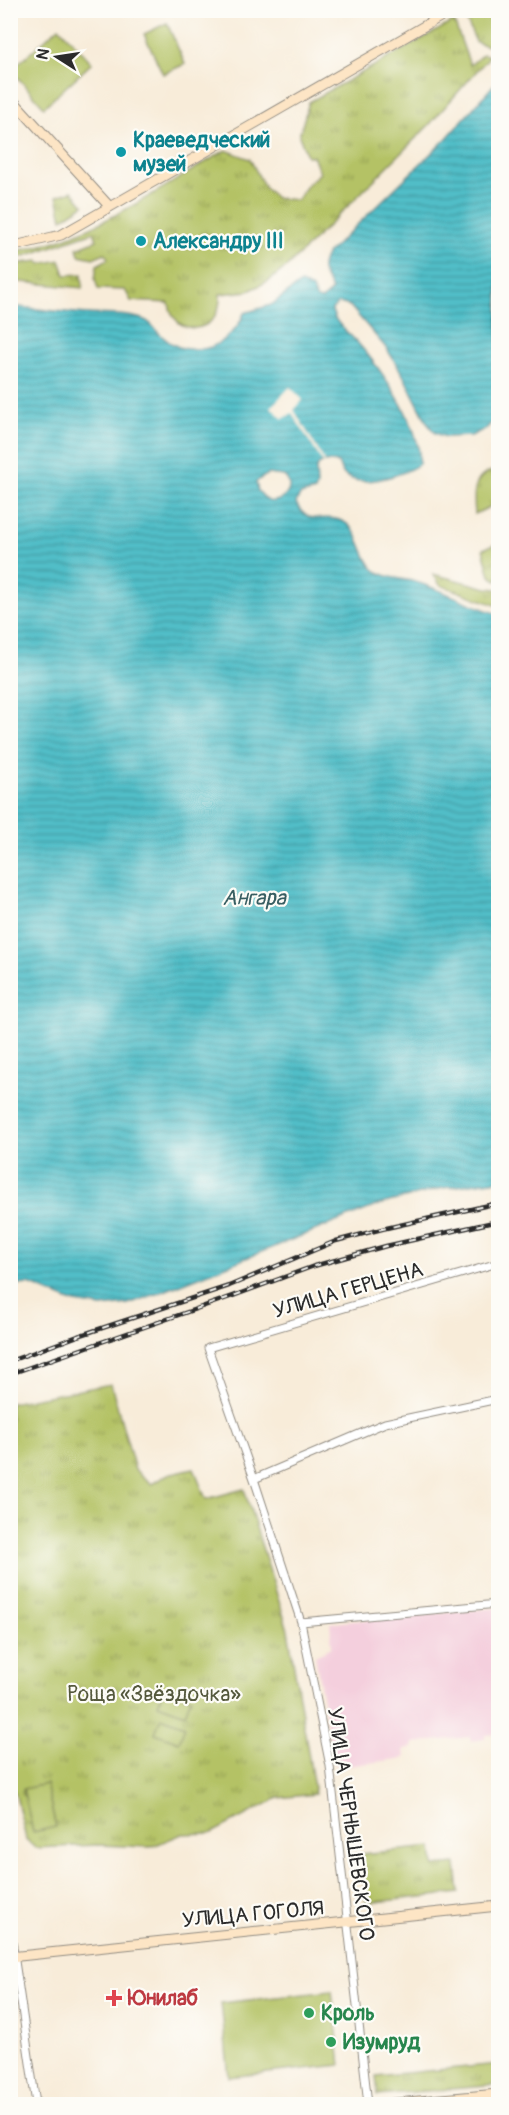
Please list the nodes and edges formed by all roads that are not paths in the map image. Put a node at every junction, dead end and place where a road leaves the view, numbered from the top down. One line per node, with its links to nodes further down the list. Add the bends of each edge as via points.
1 (452, 10): 3 (street)
2 (10, 97): 3 (street)
3 (110, 207): 4 (street, via 62,235)
4 (10, 247)
5 (497, 1263): 6 (street); 7 (street, УЛИЦА ГЕРЦЕНА)
6 (498, 1273)
7 (208, 1348): 9 (street, УЛИЦА ЧЕРНЫШЕВСКОГО)
8 (498, 1399): 9 (street, via 385,1423)
9 (254, 1479): 11 (street, УЛИЦА ЧЕРНЫШЕВСКОГО)
10 (498, 1604): 11 (street)
11 (301, 1622): 13 (street, УЛИЦА ЧЕРНЫШЕВСКОГО, via 330,1766)
12 (498, 1906): 13 (street, УЛИЦА ГОГОЛЯ)
13 (349, 1923): 15 (street, УЛИЦА ГОГОЛЯ); 18 (street, УЛИЦА ЧЕРНЫШЕВСКОГО)
14 (10, 1928): 15 (street)
15 (13, 1957): 17 (street)
16 (498, 2094): 19 (street)
17 (36, 2104)
18 (368, 2104)
19 (385, 2104)

